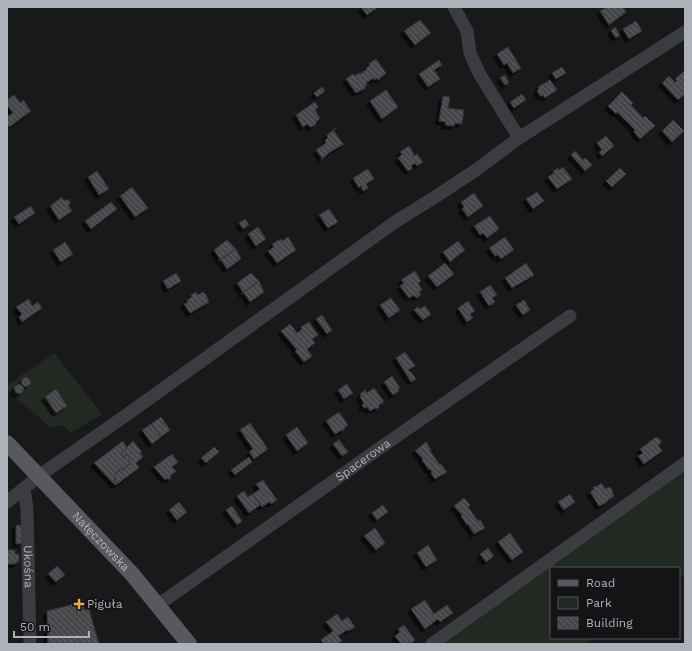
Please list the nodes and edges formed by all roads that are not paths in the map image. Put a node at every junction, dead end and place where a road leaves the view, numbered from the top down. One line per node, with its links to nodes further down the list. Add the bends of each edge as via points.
1 (454, 7): 3 (street, via 468,32 470,53 479,73)
2 (685, 32): 3 (street)
3 (519, 138): 7 (street, via 470,174 395,222)
4 (570, 316): 10 (street, Spacerowa)
5 (7, 443): 7 (main road, Nałęczowska)
6 (685, 463): 13 (street)
7 (39, 476): 8 (street); 10 (main road, Nałęczowska)
8 (23, 489): 9 (street); 11 (street, Ukośna, via 27,509)
9 (7, 502)
10 (158, 605): 12 (main road, Nałęczowska)
11 (30, 644)
12 (189, 644)
13 (432, 644)

